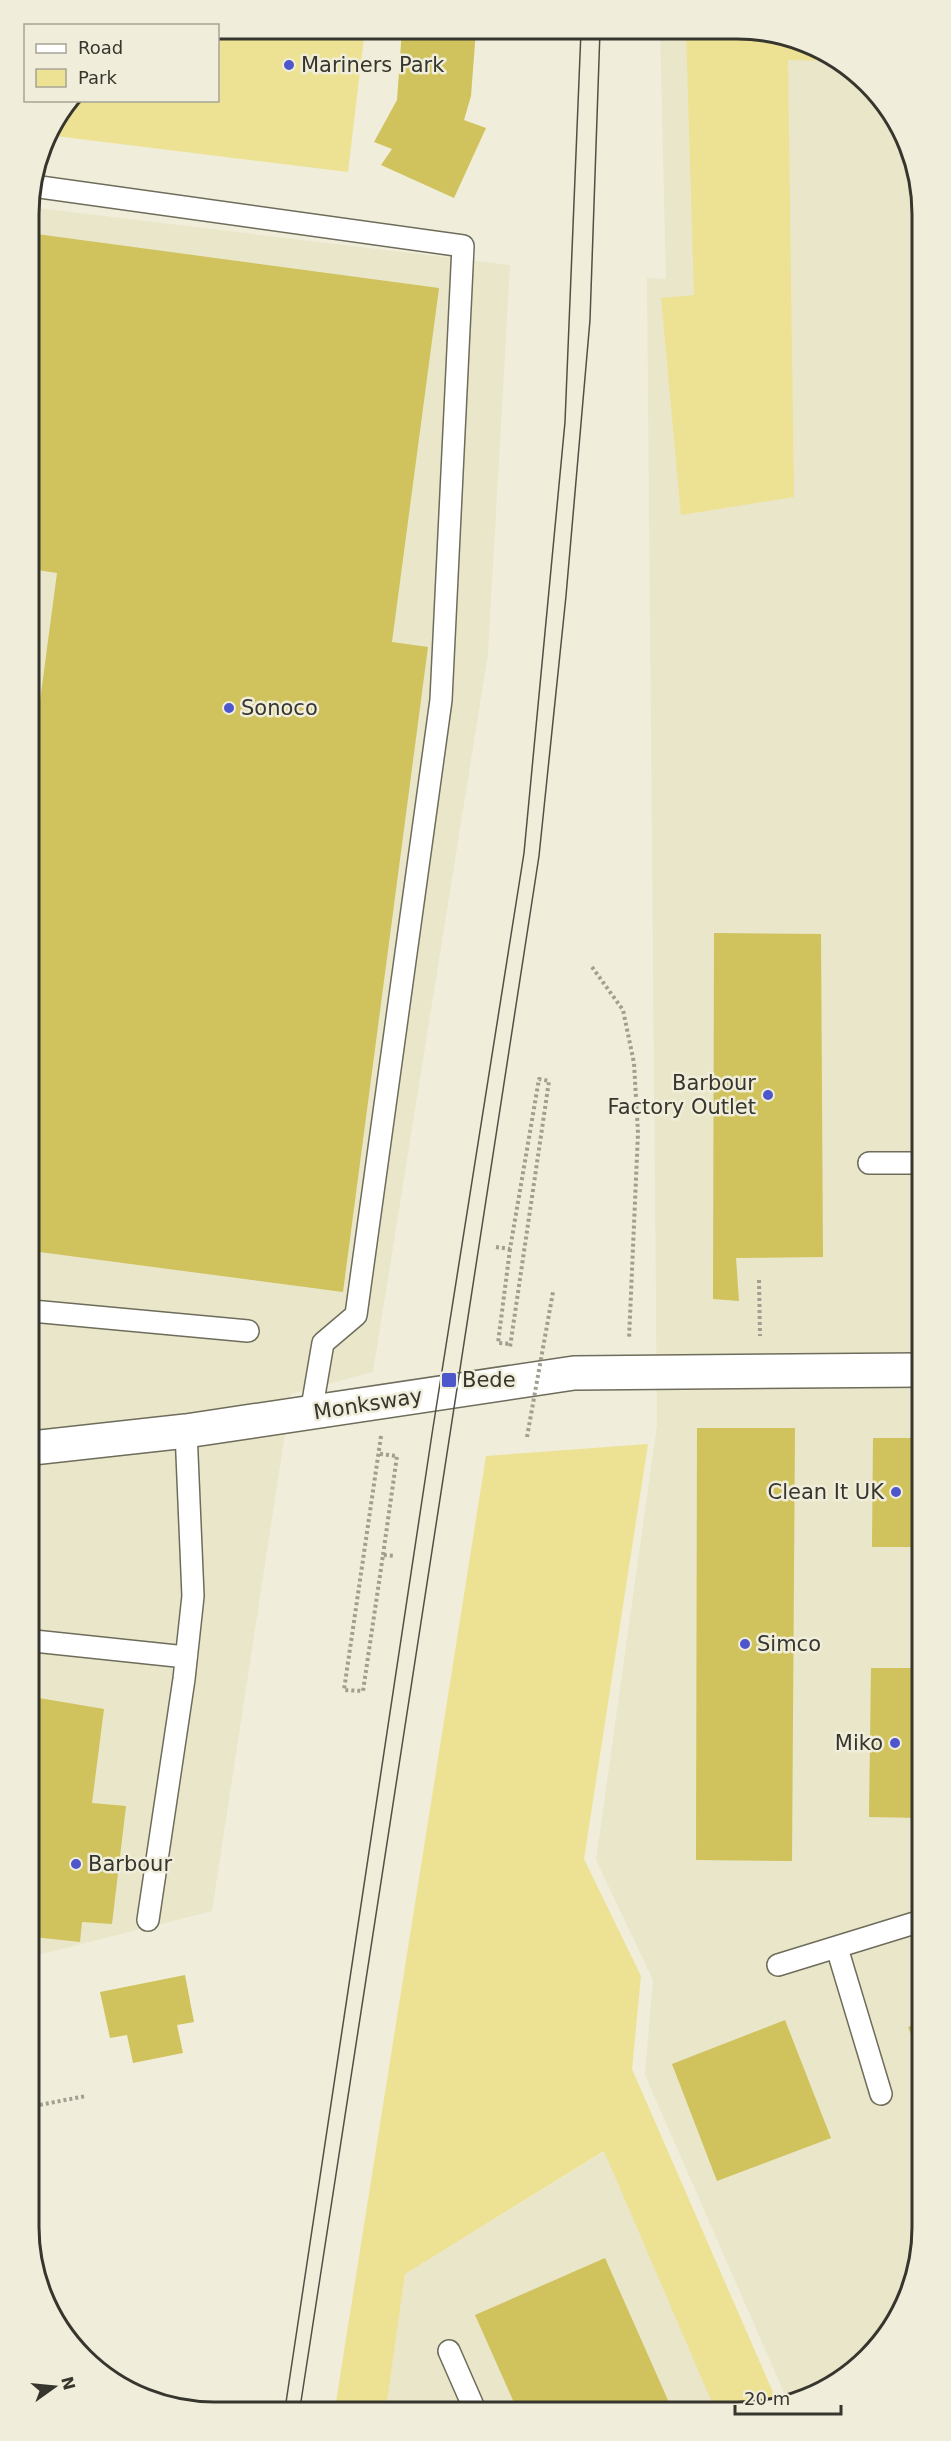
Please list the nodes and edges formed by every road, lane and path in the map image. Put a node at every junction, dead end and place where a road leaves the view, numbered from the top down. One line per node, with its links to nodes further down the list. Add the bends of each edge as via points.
1 (41, 187): 16 (lane, via 463,246 441,700 357,1315 323,1343)
2 (592, 967): 14 (path, via 623,1011 634,1063 638,1133)
3 (869, 1163): 4 (lane)
4 (912, 1163)
5 (496, 1247): 6 (path)
6 (510, 1250): 11 (path, via 498,1342); 11 (path, via 539,1079 549,1081)
7 (759, 1280): 13 (path)
8 (553, 1292): 19 (path, bridge)
9 (39, 1312): 10 (lane)
10 (248, 1331)
11 (511, 1344): 15 (path)
12 (912, 1370): 13 (street, Monksway)
13 (761, 1371): 14 (street, Monksway)
14 (627, 1372): 15 (street, Monksway, via 574,1373)
15 (505, 1384): 16 (street, Monksway)
16 (311, 1413): 17 (street, Monksway)
17 (186, 1431): 20 (street, Monksway); 25 (lane, via 193,1596)
18 (381, 1434): 21 (path)
19 (527, 1437)
20 (39, 1447)
21 (380, 1454): 22 (path, via 398,1456); 22 (path, via 344,1690 363,1691)
22 (383, 1555): 23 (path)
23 (395, 1556)
24 (39, 1642): 25 (lane)
25 (186, 1657): 26 (lane)
26 (148, 1920)
27 (912, 1924): 28 (lane)
28 (837, 1948): 29 (lane); 30 (lane)
29 (778, 1965)
30 (881, 2094)
31 (86, 2096): 32 (path)
32 (39, 2105)
33 (449, 2351): 34 (lane)
34 (471, 2402)

